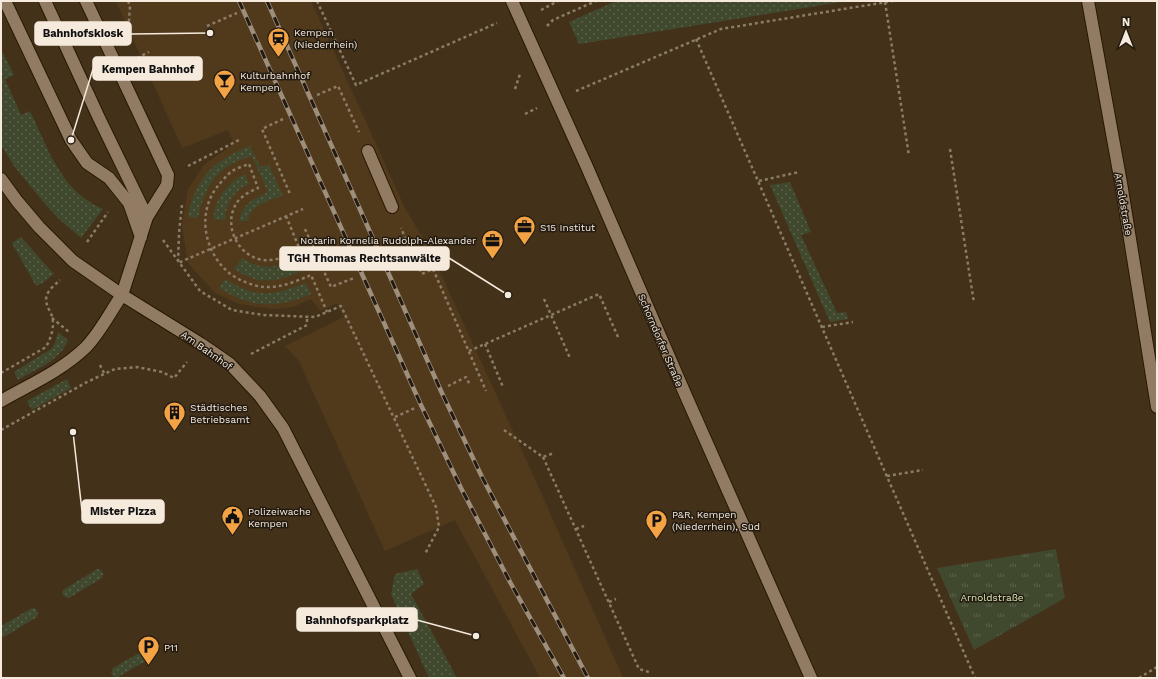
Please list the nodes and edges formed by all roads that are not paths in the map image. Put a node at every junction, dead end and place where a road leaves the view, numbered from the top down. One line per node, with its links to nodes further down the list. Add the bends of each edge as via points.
1 (5, 1): 10 (street, via 71,140 87,163 109,178 129,203)
2 (45, 1): 9 (street)
3 (86, 1): 9 (street, via 168,175 167,185)
4 (512, 1): 15 (street, Schorndorfer Straße)
5 (1088, 1): 13 (street, Arnoldstraße, via 1121,183)
6 (368, 151): 8 (street)
7 (1, 179): 11 (street, Am Bahnhof, via 34,222 73,261)
8 (392, 207)
9 (147, 218): 10 (street)
10 (141, 237): 11 (street)
11 (122, 295): 12 (street, via 86,348 66,364); 14 (street, Am Bahnhof, via 230,364 260,396 283,428)
12 (1, 401)
13 (1157, 407)
14 (410, 678)
15 (811, 678)

